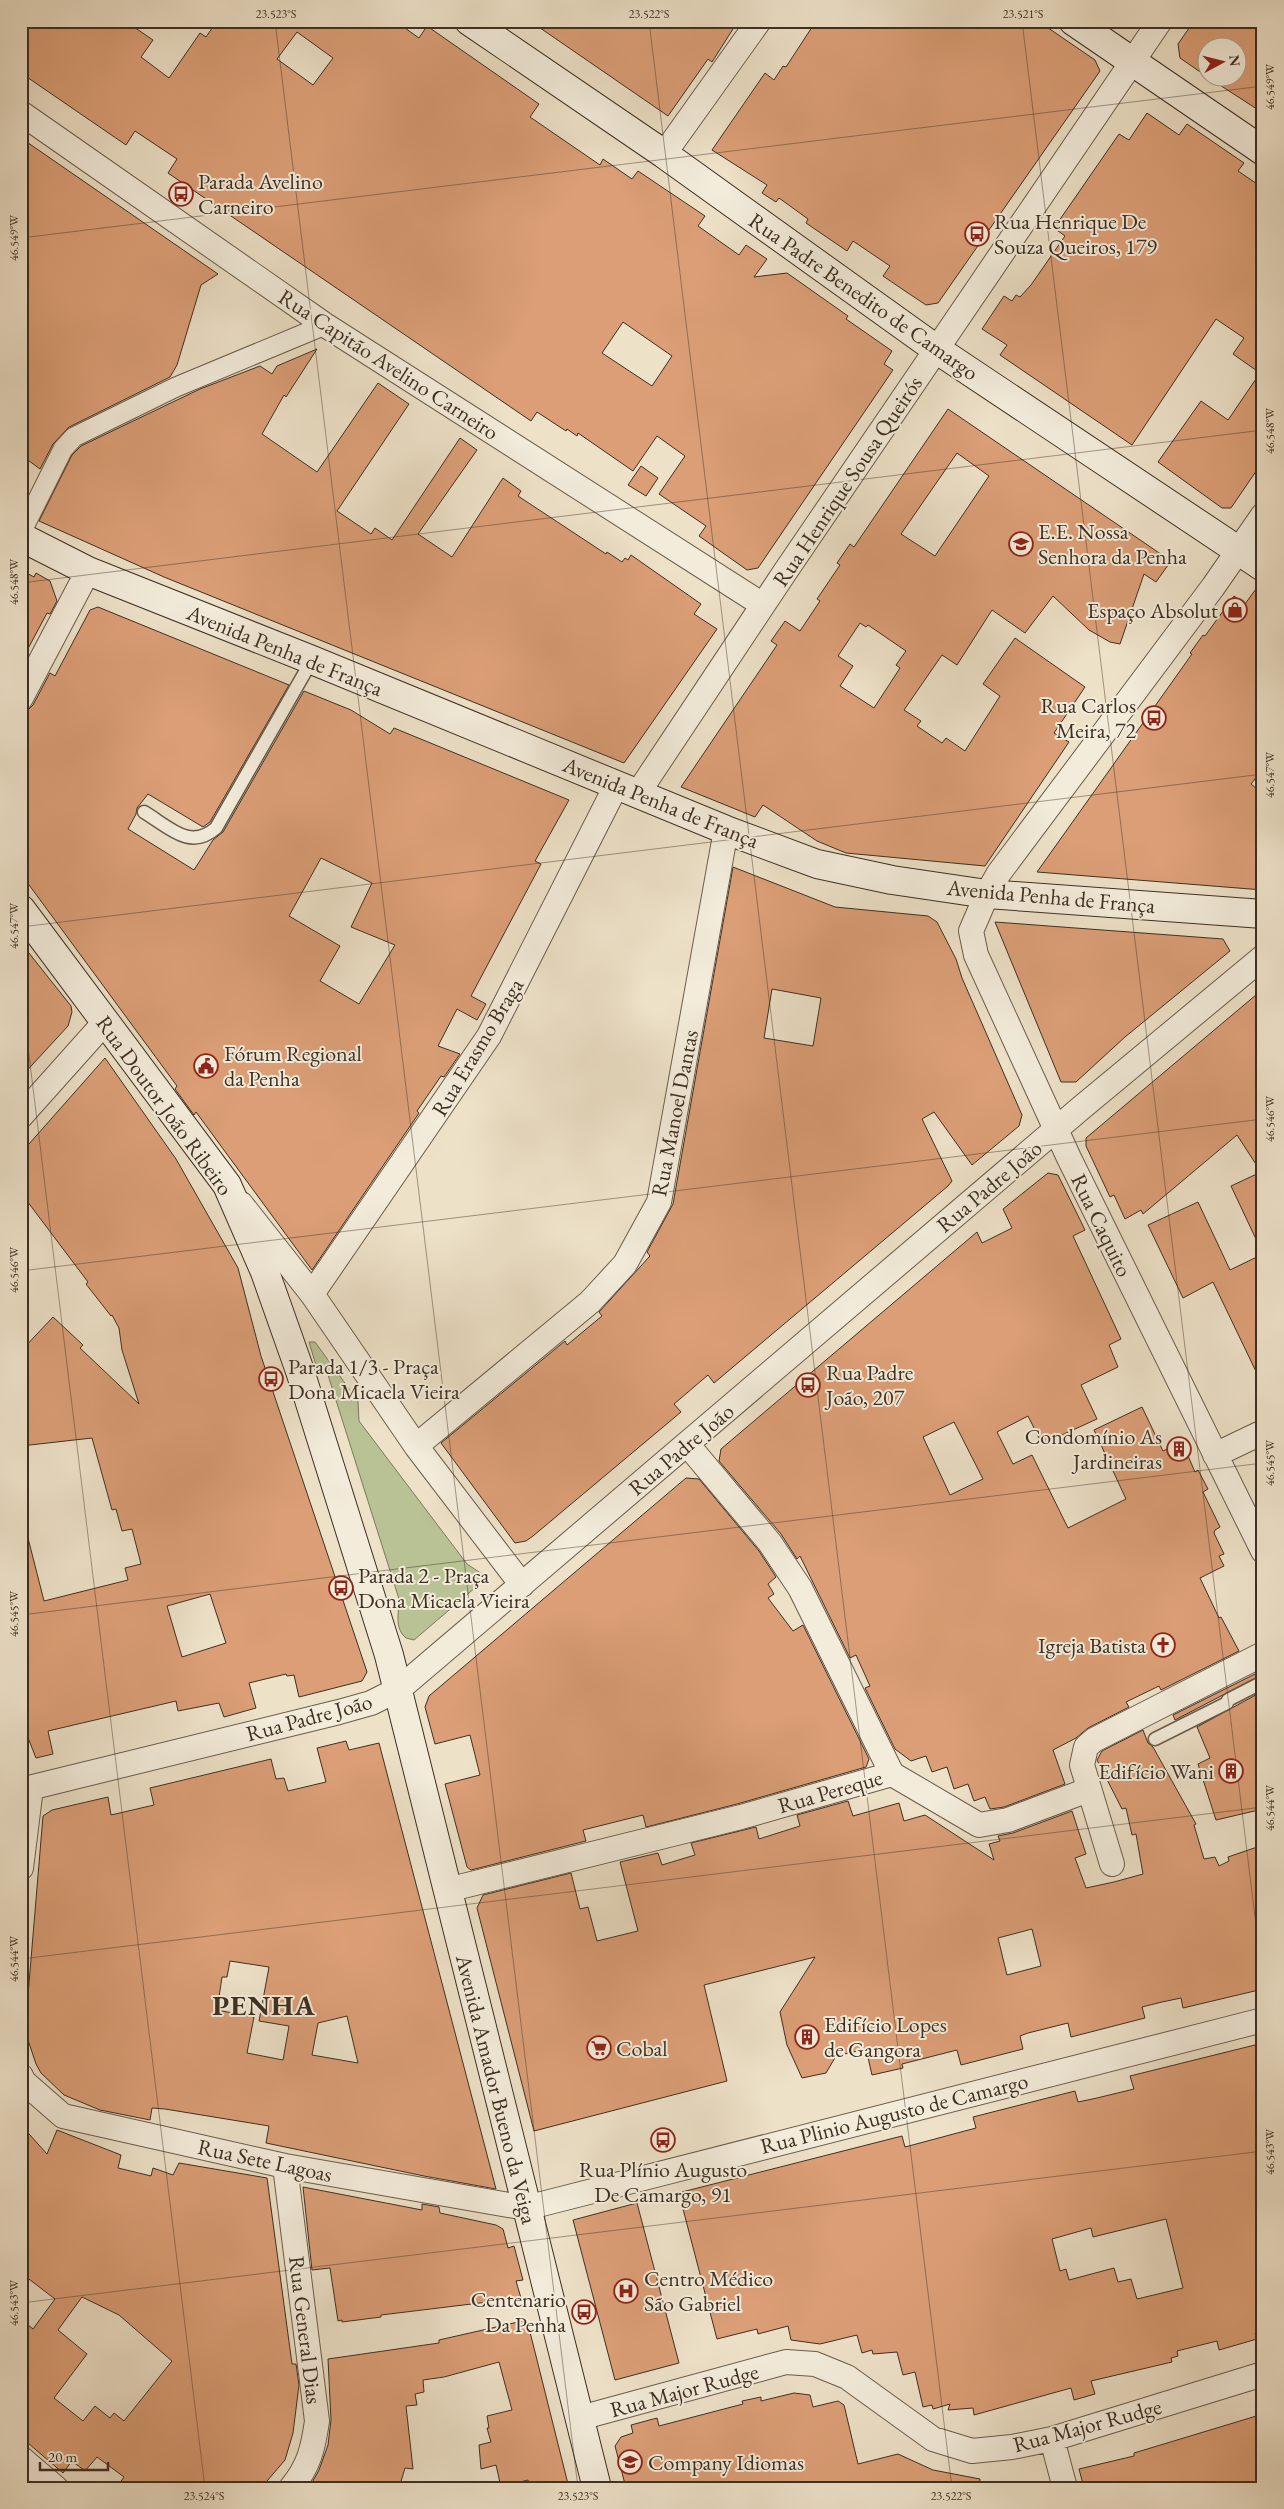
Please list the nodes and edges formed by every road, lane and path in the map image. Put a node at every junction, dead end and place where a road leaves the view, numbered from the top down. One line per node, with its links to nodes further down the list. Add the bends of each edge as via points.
1 (469, 21): 8 (main road, Rua Padre Benedito de Camargo)
2 (760, 21): 8 (street)
3 (1073, 21): 5 (main road)
4 (1160, 21): 5 (street, Rua Henrique Sousa Queirós)
5 (1132, 62): 7 (main road); 10 (street, Rua Henrique Sousa Queirós)
6 (21, 113): 9 (street, Rua Capitão Avelino Carneiro)
7 (1263, 151)
8 (664, 154): 10 (main road, Rua Padre Benedito de Camargo)
9 (326, 325): 12 (street, via 176,387 74,437 63,449); 17 (street, Rua Capitão Avelino Carneiro)
10 (936, 350): 14 (main road, Rua Padre Benedito de Camargo); 17 (street, Rua Henrique Sousa Queirós)
11 (1263, 515): 14 (street, Rua Caquito)
12 (21, 533)
13 (21, 537): 16 (main road, Avenida Penha de França)
14 (1239, 551): 15 (main road, Rua Padre Benedito de Camargo); 23 (street, Rua Caquito, via 999,873)
15 (1263, 567)
16 (88, 571): 18 (main road, Avenida Penha de França); 19 (street)
17 (763, 605): 20 (street, Rua Henrique Sousa Queirós)
18 (312, 660): 20 (main road, Avenida Penha de França); 21 (lane, via 216,828 206,837 188,838)
19 (21, 698)
20 (627, 789): 22 (main road, Avenida Penha de França); 31 (street, Rua Erasmo Braga, via 488,1036)
21 (144, 812)
22 (726, 830): 23 (main road, Avenida Penha de França, via 817,864 892,880); 34 (street, Rua Manoel Dantas, via 659,1202 643,1234 625,1264 590,1302)
23 (987, 894): 25 (main road, Avenida Penha de França); 29 (street, Rua Caquito, via 971,931 976,954)
24 (21, 909): 27 (main road, Rua Doutor João Ribeiro)
25 (1263, 914)
26 (1263, 957): 29 (street, Rua Padre João)
27 (105, 1022): 28 (street); 30 (main road, Rua Doutor João Ribeiro)
28 (21, 1116)
29 (1056, 1130): 33 (street, Rua Padre João); 35 (street, Rua Caquito)
30 (226, 1185): 31 (street); 40 (main road, Rua Doutor João Ribeiro, via 264,1272 300,1371)
31 (312, 1294): 34 (street)
32 (1263, 1432): 35 (street)
33 (687, 1444): 37 (street, Rua Padre João); 42 (street, Rua Pereque, via 770,1543 800,1588)
34 (416, 1446): 37 (street)
35 (1215, 1456): 36 (street, Rua Caquito)
36 (1263, 1551)
37 (522, 1585): 40 (street, Rua Padre João)
38 (1263, 1654): 44 (street, via 1094,1740 1082,1757)
39 (1263, 1682): 41 (lane)
40 (398, 1689): 43 (street, Rua Padre João, via 372,1703 339,1712); 47 (main road, Avenida Amador Bueno da Veiga)
41 (1155, 1739)
42 (892, 1774): 44 (street, via 979,1825 1008,1820); 47 (street, Rua Pereque, via 722,1821)
43 (26, 1789): 46 (street)
44 (1088, 1790): 45 (street)
45 (1112, 1864)
46 (21, 1868)
47 (447, 1890): 51 (main road, Avenida Amador Bueno da Veiga)
48 (1263, 2020): 51 (street, Rua Plinio Augusto de Camargo)
49 (21, 2076): 50 (street, Rua Sete Lagoas, via 63,2116)
50 (285, 2166): 51 (street, Rua Sete Lagoas); 57 (street, Rua General Dias, via 318,2421 304,2473)
51 (526, 2208): 53 (main road, Avenida Amador Bueno da Veiga)
52 (1263, 2374): 54 (street, Rua Major Rudge)
53 (580, 2418): 54 (street, Rua Major Rudge, via 786,2362 816,2364 847,2377 933,2439 972,2451); 58 (main road, Avenida Amador Bueno da Veiga)
54 (1052, 2439): 59 (street)
55 (21, 2458): 56 (street)
56 (56, 2488)
57 (291, 2488)
58 (596, 2488)
59 (1065, 2488)

